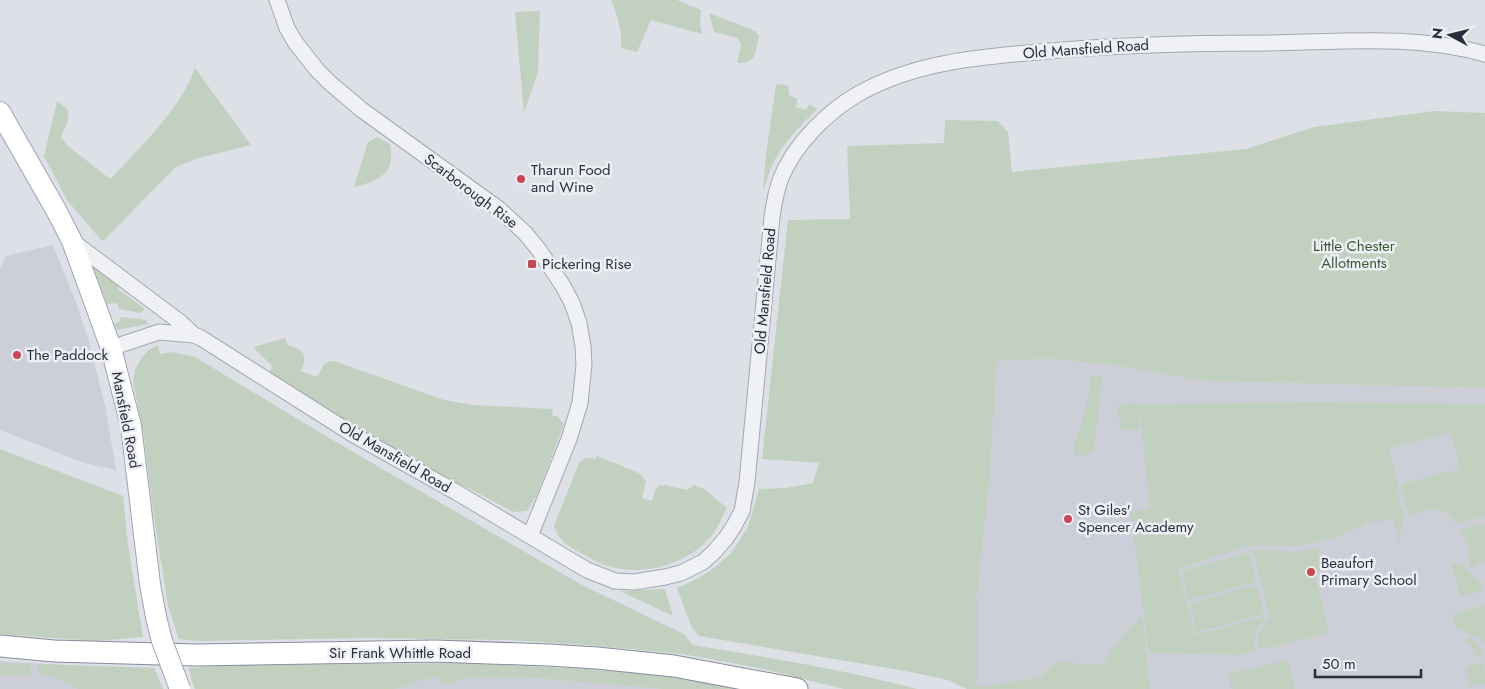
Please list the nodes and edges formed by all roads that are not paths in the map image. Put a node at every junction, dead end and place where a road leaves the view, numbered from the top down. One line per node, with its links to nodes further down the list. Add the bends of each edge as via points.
1 (277, 0): 7 (street, Scarborough Rise, via 295,42 317,70 362,110 499,210 525,233 572,302 583,346 580,403)
2 (1485, 54): 7 (street, Old Mansfield Road, via 1460,47 1389,40 1094,47 949,62 920,68 871,88 842,104 806,138 787,165 778,187 772,216 742,511 726,538 703,562 692,568 634,582 615,581 587,570)
3 (0, 112): 4 (main road, Mansfield Road)
4 (72, 241): 5 (street, Old Mansfield Road); 6 (main road, Mansfield Road)
5 (194, 335): 6 (street, Old Mansfield Road, via 159,332); 7 (street, Old Mansfield Road, via 354,435)
6 (111, 348): 9 (main road, Mansfield Road, bridge, via 131,426 156,616)
7 (530, 536)
8 (0, 646): 10 (highway, Sir Frank Whittle Road, via 54,651 196,654 434,651 549,655 674,666)
9 (180, 689)
10 (797, 689)

